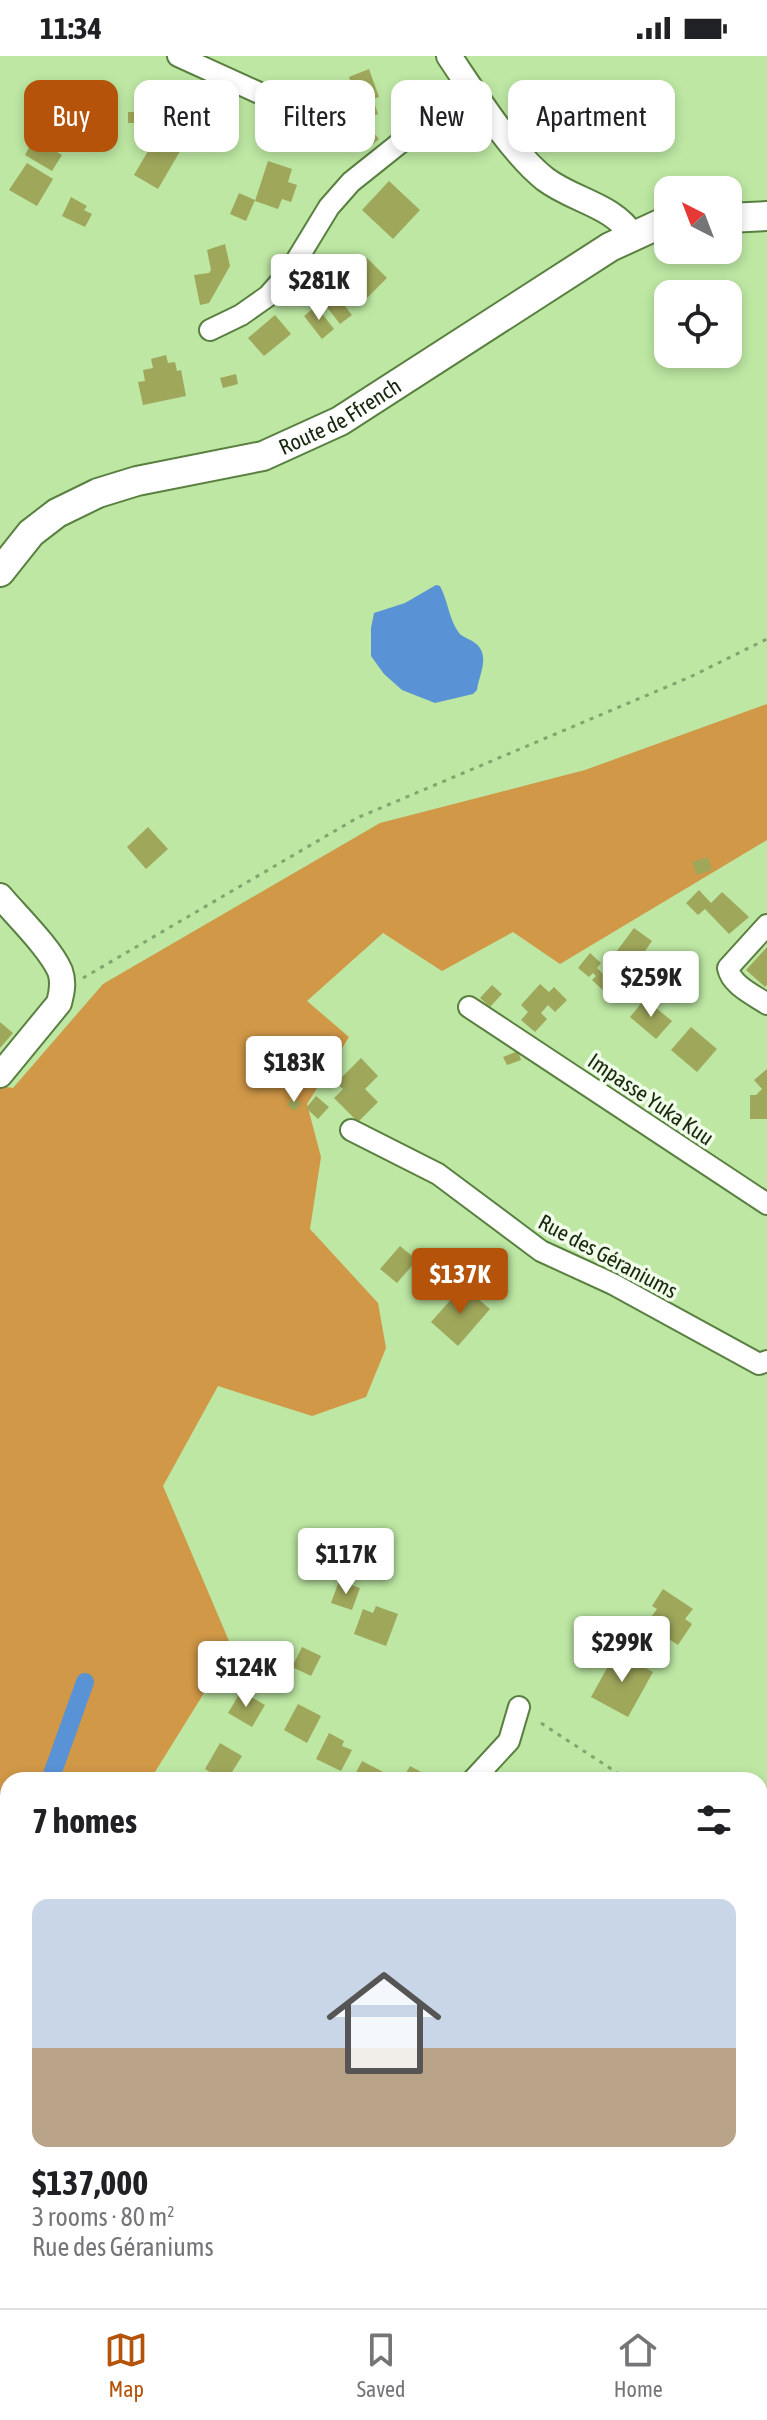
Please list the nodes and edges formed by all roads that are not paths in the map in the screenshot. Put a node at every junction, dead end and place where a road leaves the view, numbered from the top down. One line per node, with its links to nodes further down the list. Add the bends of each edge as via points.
1 (178, 56): 4 (street)
2 (449, 56): 3 (street)
3 (465, 80)
4 (255, 91)
5 (492, 116): 7 (street, via 544,178)
6 (391, 150): 13 (street, via 329,207 290,271 268,296)
7 (600, 207): 10 (street); 12 (street, via 620,219)
8 (767, 216): 9 (main road)
9 (742, 217)
10 (654, 220)
11 (654, 227): 12 (main road, Route de Ffrench)
12 (633, 236): 14 (main road, Route de Ffrench, via 340,421 263,456 98,493 31,533)
13 (210, 330)
14 (0, 572)
15 (0, 896): 19 (street, via 61,972 63,990 59,1003)
16 (767, 925): 17 (street, via 728,968 733,980)
17 (767, 1004)
18 (469, 1007): 21 (street, Impasse Yuka Kuu)
19 (0, 1075)
20 (351, 1130): 22 (street, Rue des Géraniums, via 438,1174 541,1251 759,1364)
21 (767, 1204)
22 (767, 1361)
23 (519, 1707): 24 (street, via 509,1741)
24 (480, 1772)

